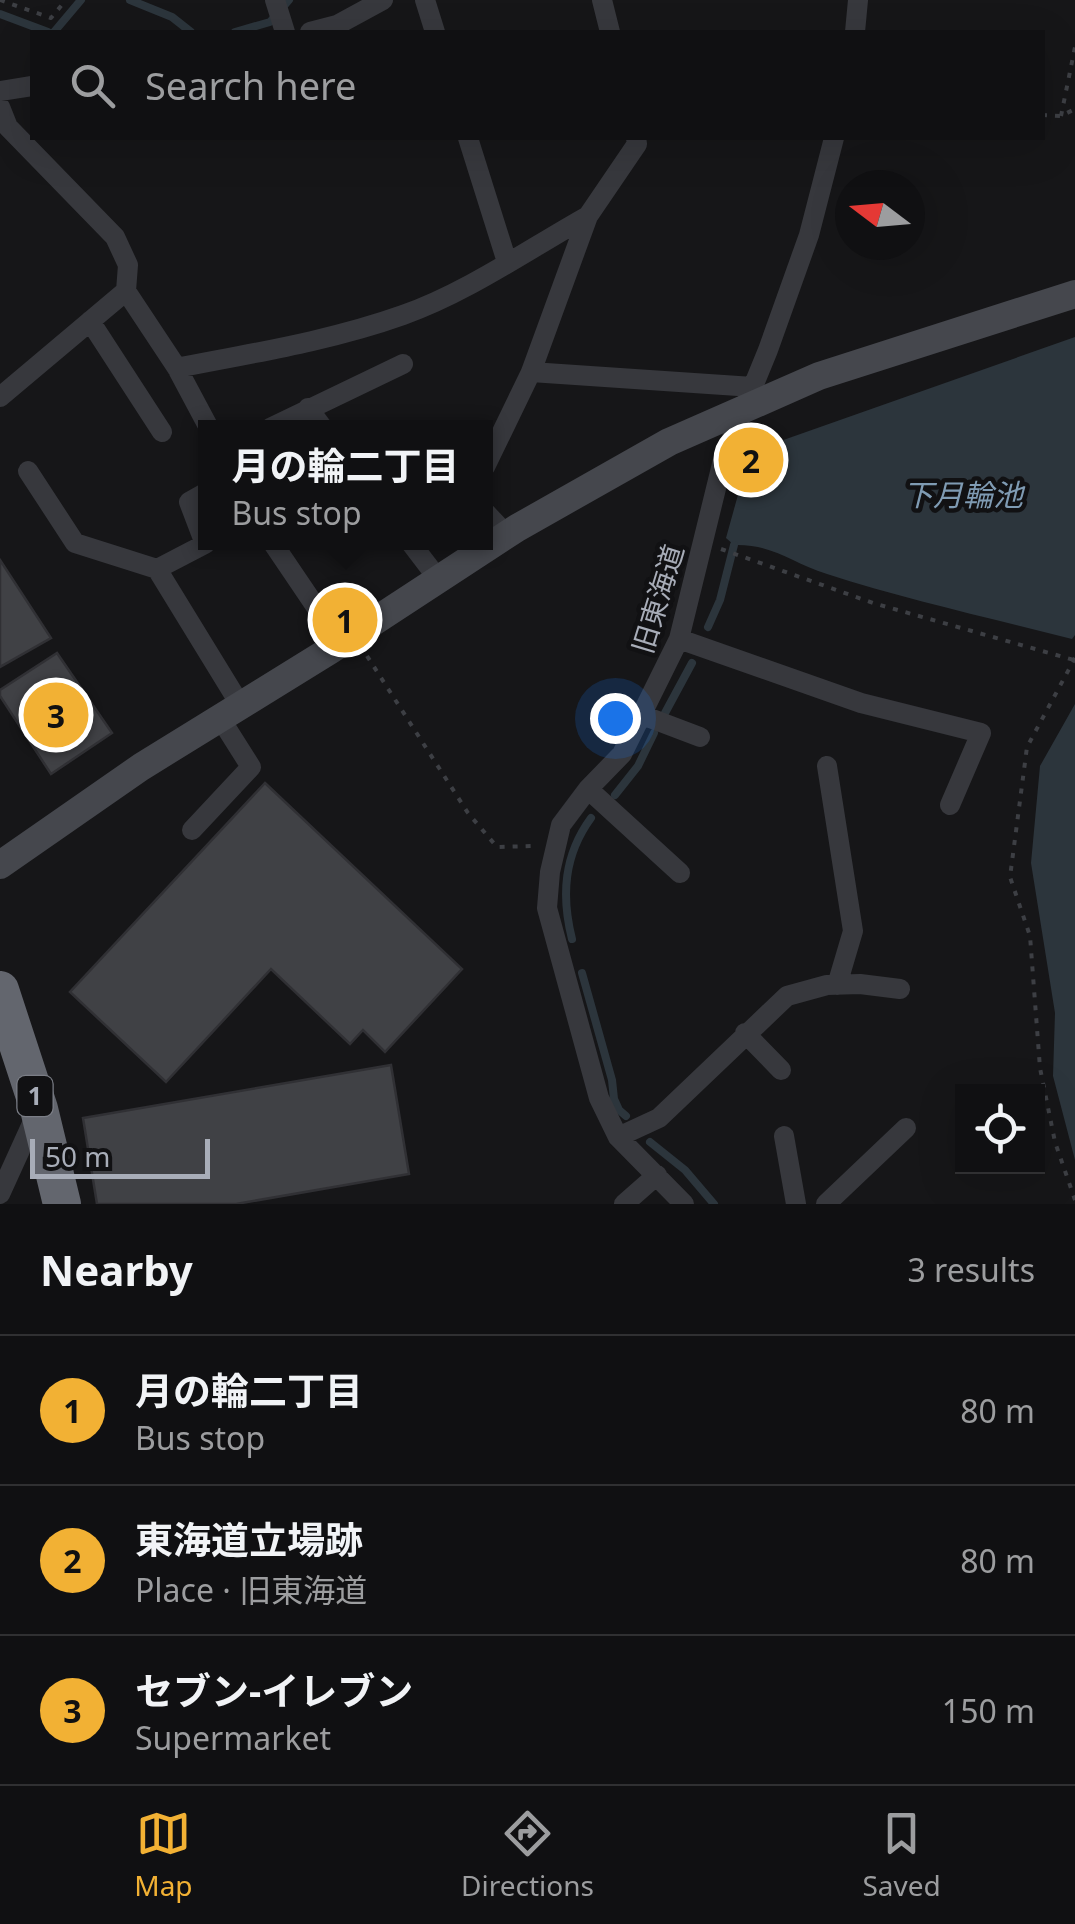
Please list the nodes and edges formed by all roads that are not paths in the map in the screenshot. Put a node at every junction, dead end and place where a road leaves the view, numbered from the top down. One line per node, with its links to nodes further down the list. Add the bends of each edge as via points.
1 (275, 0): 6 (street)
2 (383, 0): 7 (street)
3 (424, 0): 8 (street)
4 (602, 0): 9 (street)
5 (858, 0): 10 (street)
6 (285, 30)
7 (318, 30)
8 (434, 30)
9 (610, 30)
10 (855, 30)
11 (30, 86): 12 (street)
12 (0, 91)
13 (0, 108): 19 (street, via 8,126 114,237 128,265)
14 (469, 140): 18 (street)
15 (637, 140): 17 (street)
16 (833, 140): 26 (street, 旧東海道, via 809,235)
17 (588, 216): 18 (street); 24 (street)
18 (507, 262): 23 (street, via 403,315)
19 (126, 291): 21 (street); 23 (street)
20 (1075, 294): 26 (street)
21 (90, 321): 25 (street); 31 (street)
22 (403, 364): 27 (street)
23 (177, 368): 28 (street)
24 (532, 372): 26 (street); 32 (street)
25 (0, 396)
26 (749, 397): 37 (street); 45 (street, 旧東海道, via 722,460)
27 (308, 408): 29 (street); 30 (street)
28 (204, 420)
29 (285, 420)
30 (317, 420)
31 (162, 432)
32 (493, 451)
33 (28, 471): 43 (street, via 75,543)
34 (198, 497): 36 (street, via 189,502)
35 (493, 520): 37 (street)
36 (198, 526)
37 (507, 535): 38 (street)
38 (493, 544)
39 (198, 548): 43 (street)
40 (278, 550): 46 (street)
41 (416, 550): 44 (street)
42 (484, 550): 44 (street)
43 (157, 569): 47 (street)
44 (438, 580): 46 (street)
45 (679, 638): 48 (street, 旧東海道); 52 (street, via 861,703 981,733)
46 (347, 639): 47 (street)
47 (230, 712): 53 (street, via 252,767); 54 (street)
48 (642, 715): 49 (street); 51 (street, 旧東海道, via 622,754)
49 (700, 736)
50 (827, 766): 56 (street, via 853,931)
51 (588, 789): 55 (street); 64 (street, 旧東海道, via 561,825 547,908 599,1098)
52 (950, 805)
53 (192, 830)
54 (0, 866)
55 (680, 873)
56 (838, 985): 57 (street); 59 (street, via 788,996)
57 (900, 989)
58 (0, 990): 61 (highway, 1)
59 (745, 1034): 60 (street); 64 (street, via 659,1118)
60 (782, 1070)
61 (39, 1109): 66 (street); 67 (highway, 1)
62 (906, 1128): 71 (street)
63 (784, 1136): 70 (street)
64 (618, 1137): 65 (street, 旧東海道)
65 (657, 1176): 68 (street); 69 (street, 旧東海道)
66 (0, 1194)
67 (62, 1204)
68 (624, 1204)
69 (684, 1204)
70 (796, 1204)
71 (826, 1204)

